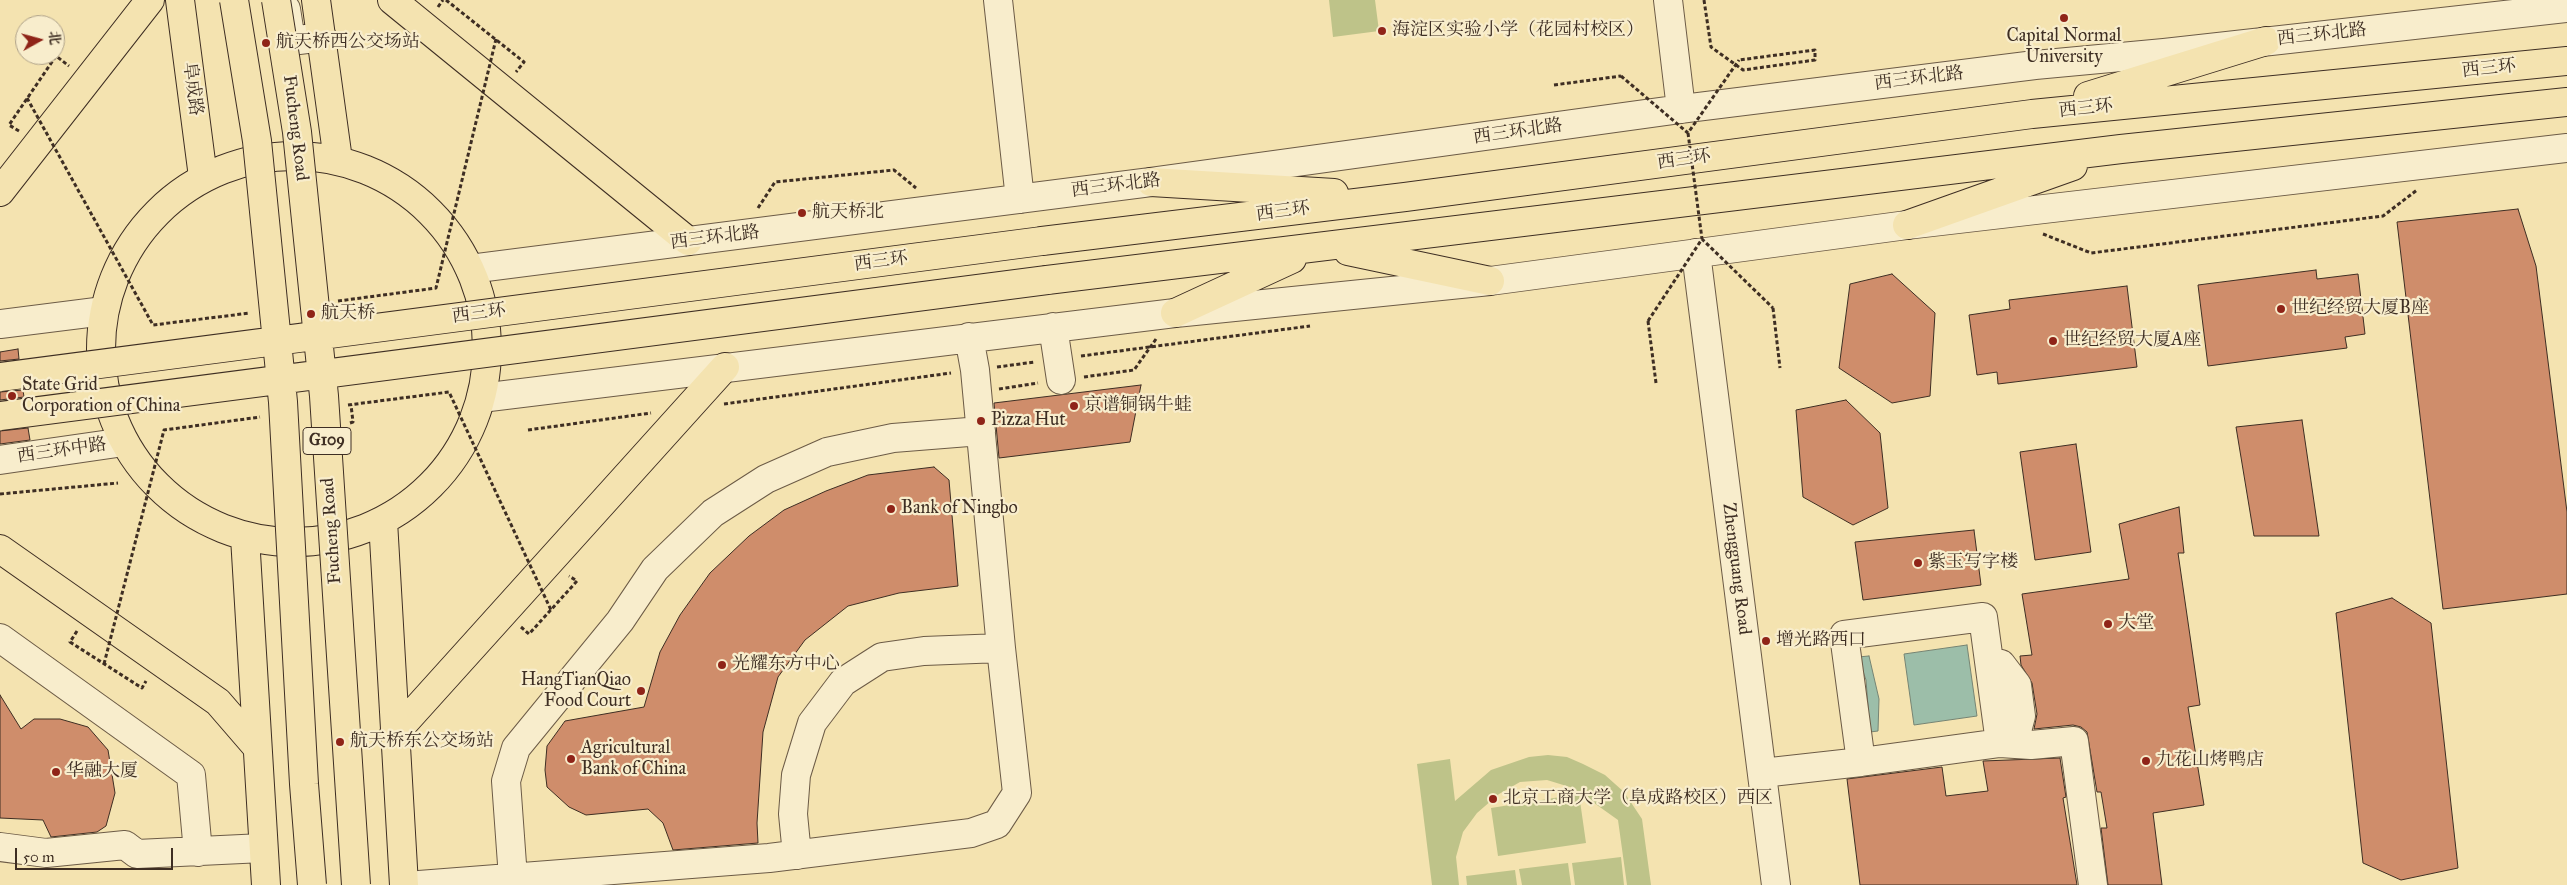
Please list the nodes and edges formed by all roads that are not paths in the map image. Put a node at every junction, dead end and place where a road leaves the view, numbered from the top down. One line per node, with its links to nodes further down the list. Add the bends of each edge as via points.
1 (150, 0): 23 (main road)
2 (180, 0): 21 (main road, 阜成路)
3 (234, 0): 61 (main road, G109, bridge, via 257,141 284,402)
4 (276, 0): 62 (main road, Fucheng Road / G109, bridge, via 297,132 324,396)
5 (285, 0): 12 (street, via 291,41)
6 (316, 0): 12 (main road)
7 (392, 0): 27 (main road)
8 (998, 0): 25 (street)
9 (1668, 0): 17 (street)
10 (2567, 8): 11 (street, 西三环北路)
11 (2474, 9): 13 (street, 西三环北路)
12 (322, 37): 20 (main road)
13 (2266, 41): 16 (main road); 17 (street, 西三环北路, via 2035,65)
14 (2567, 61): 16 (main road, 西三环)
15 (2567, 102): 19 (main road)
16 (2032, 114): 24 (main road, 西三环)
17 (1685, 121): 22 (street, 西三环北路)
18 (2567, 148): 26 (street)
19 (2121, 149): 26 (main road); 29 (main road)
20 (338, 160): 21 (main road, via 302,155 265,157 233,164); 30 (main road, via 370,170 410,193 445,228)
21 (203, 177): 32 (main road, via 168,201 135,238 117,270)
22 (1151, 182): 24 (main road); 25 (street, 西三环北路)
23 (0, 192)
24 (1406, 197): 39 (main road, 西三环, bridge, via 1042,241)
25 (1020, 199): 27 (street, 西三环北路)
26 (1907, 225): 28 (street)
27 (688, 241): 30 (street, 西三环北路)
28 (1699, 246): 31 (street); 54 (street, Zhengguang Road)
29 (1320, 248): 31 (main road); 33 (main road); 41 (main road, bridge, via 1047,280)
30 (470, 269): 40 (main road, via 486,329)
31 (1490, 281): 33 (street)
32 (104, 311): 34 (street); 43 (main road, via 101,362 106,400)
33 (1175, 313): 35 (street)
34 (0, 324)
35 (1054, 327): 36 (street); 38 (street)
36 (969, 337): 37 (street); 42 (street)
37 (726, 367): 40 (street); 50 (main road)
38 (1060, 370)
39 (0, 377)
40 (481, 398): 45 (main road, via 464,441 440,476 410,504)
41 (0, 416)
42 (981, 431): 49 (street); 59 (street, via 893,438 826,452 766,479 713,513 655,569 620,621 516,748 506,781)
43 (124, 442): 44 (street, 西三环中路); 46 (main road, via 135,460 172,500)
44 (0, 460)
45 (383, 521): 46 (main road, via 341,537 296,543); 50 (main road)
46 (245, 537): 52 (main road)
47 (0, 549): 52 (main road, via 218,702)
48 (0, 638): 57 (street, via 191,776)
49 (1000, 648): 58 (street, via 924,651 882,657 843,682 812,723 796,775 793,814); 58 (street, via 1017,793 997,824 971,833)
50 (394, 734): 63 (main road)
51 (2000, 743): 53 (street); 53 (street, via 1983,616 1844,635); 66 (street, via 2031,745 2074,740)
52 (256, 746): 56 (main road)
53 (1861, 762): 54 (street)
54 (1762, 773): 65 (street, Zhengguang Road)
55 (0, 847): 57 (street, via 46,853 126,845 137,854)
56 (264, 848): 57 (street); 60 (main road)
57 (198, 852)
58 (797, 855): 59 (street)
59 (513, 878): 64 (street)
60 (266, 885)
61 (312, 885)
62 (356, 885)
63 (404, 885)
64 (419, 885)
65 (1776, 885)
66 (2093, 885)

